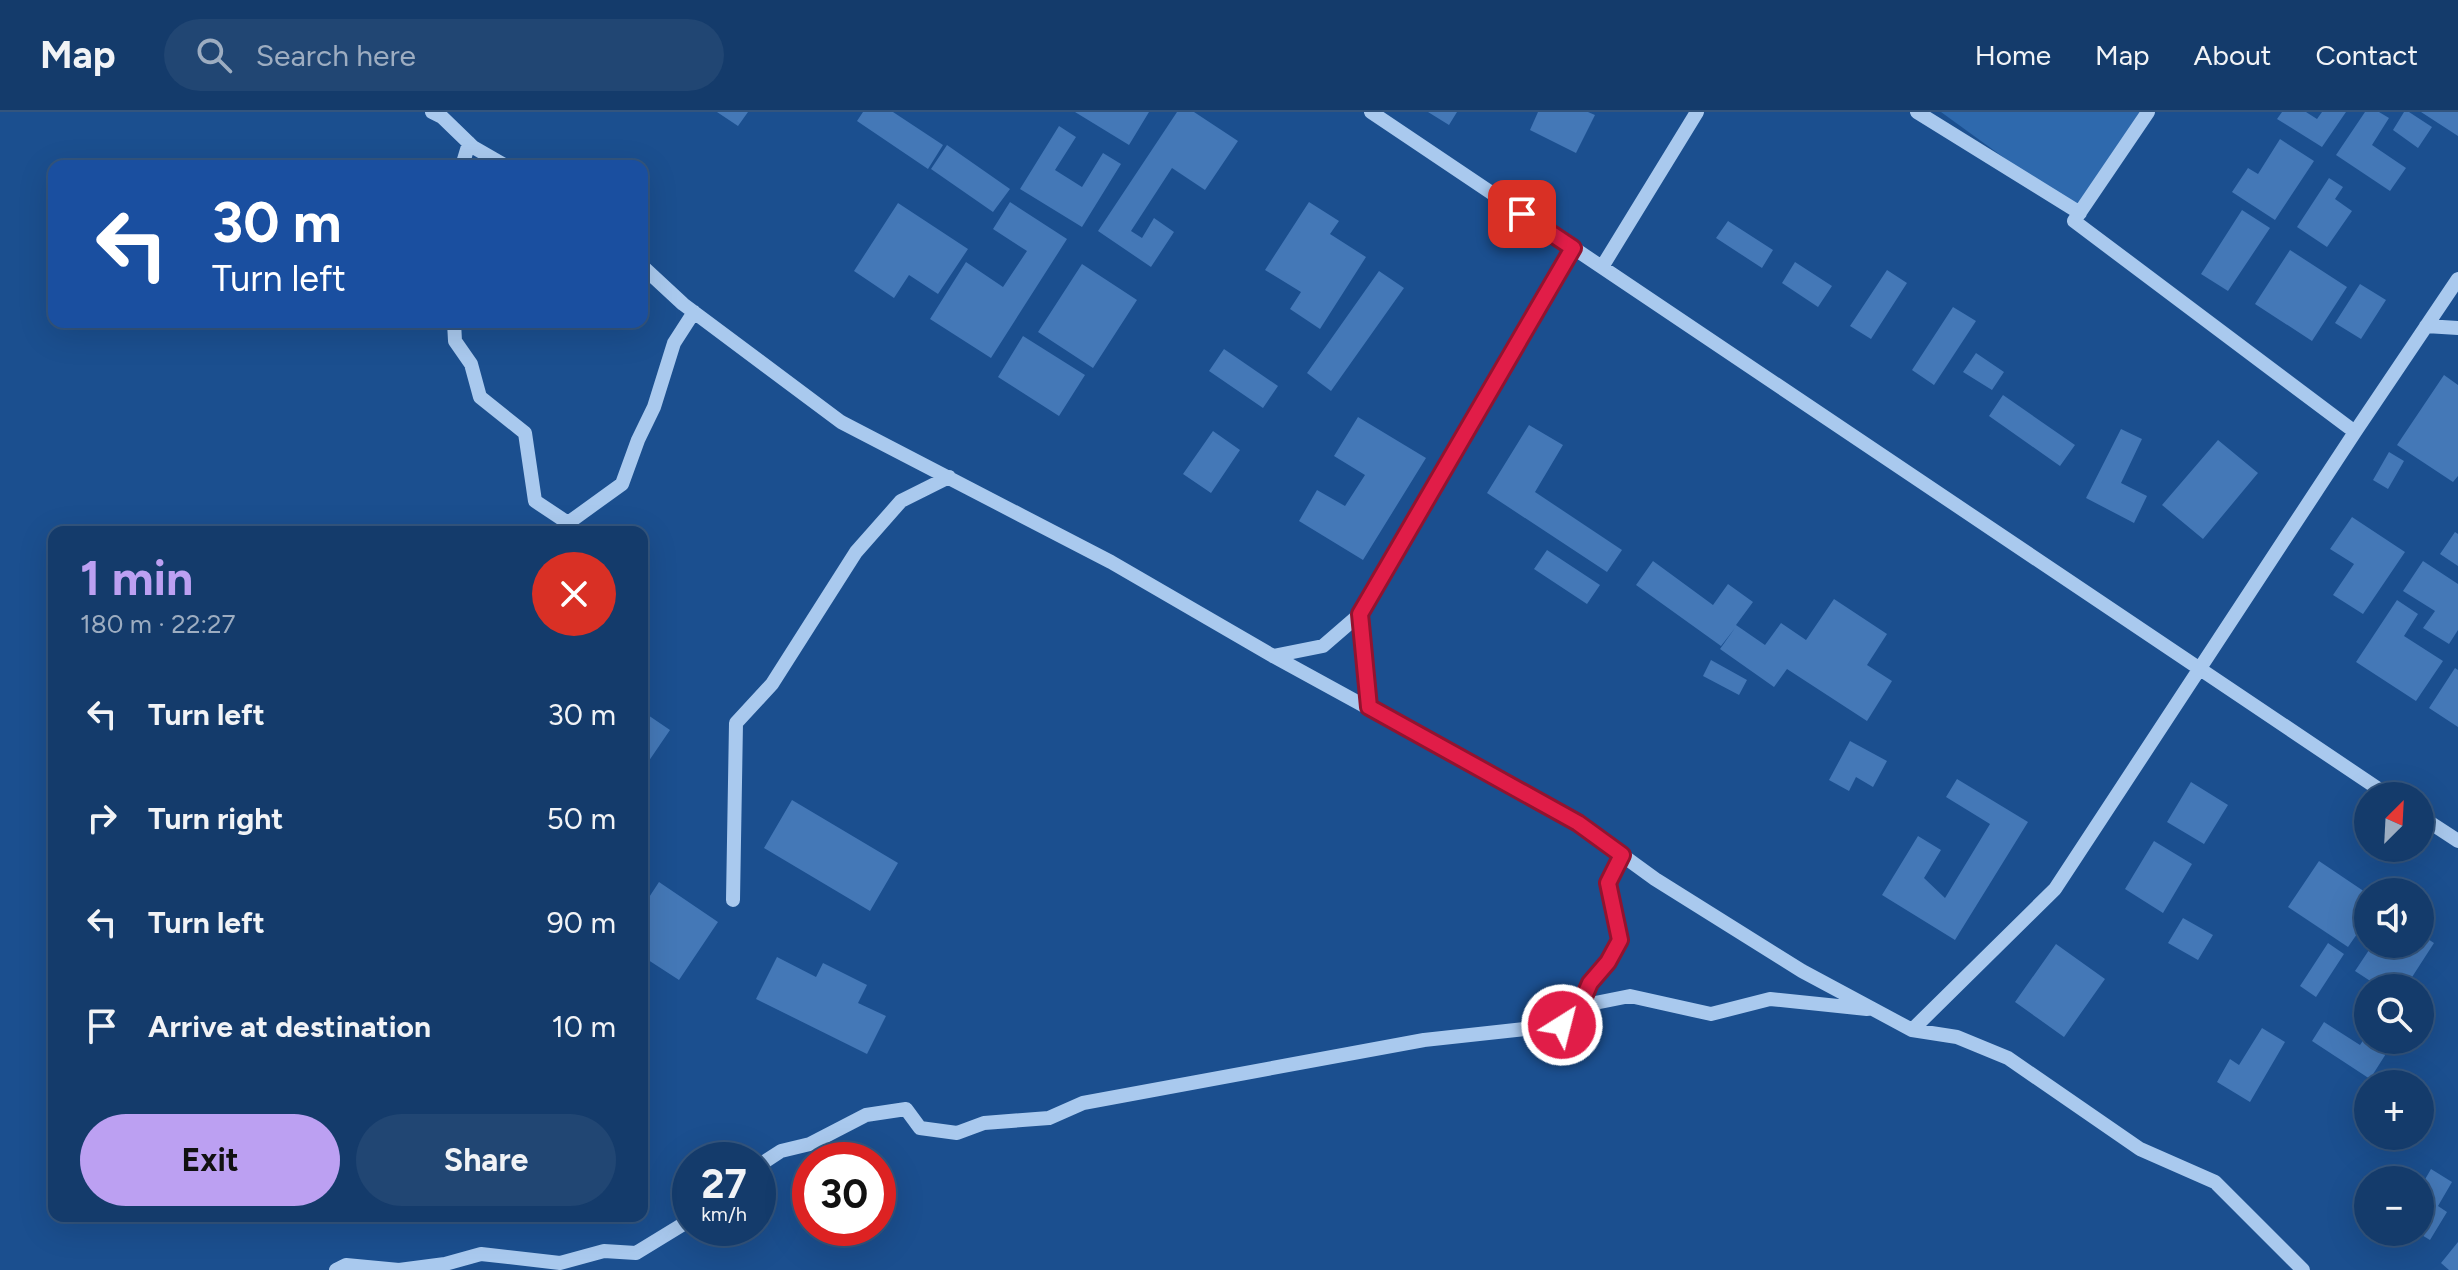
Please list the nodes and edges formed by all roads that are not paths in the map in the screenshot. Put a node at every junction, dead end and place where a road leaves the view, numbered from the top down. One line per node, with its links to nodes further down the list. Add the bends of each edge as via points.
1 (432, 112): 6 (street)
2 (1371, 112): 10 (street)
3 (1697, 112): 11 (street)
4 (1917, 112): 9 (street)
5 (2148, 112): 9 (street)
6 (469, 143): 7 (street); 8 (street)
7 (464, 160)
8 (496, 160)
9 (2080, 213): 18 (street, via 2074,221)
10 (1573, 248): 11 (street); 22 (street)
11 (1602, 267): 24 (street)
12 (648, 271): 14 (street)
13 (2458, 279): 15 (street)
14 (694, 312): 19 (street, via 841,422); 21 (street, via 674,343 622,484)
15 (2426, 326): 17 (street); 18 (street)
16 (454, 328): 20 (street, via 480,397 525,433 535,501)
17 (2458, 328)
18 (2355, 432): 24 (street)
19 (949, 477): 23 (street); 30 (street, via 901,501 856,552 772,684 736,723)
20 (566, 526)
21 (570, 526)
22 (1360, 614): 23 (street, via 1323,646); 25 (street)
23 (1273, 656): 25 (street)
24 (2199, 671): 26 (street); 33 (street, via 2055,889)
25 (1369, 707): 29 (street, via 1578,823)
26 (2368, 782)
27 (2434, 825): 28 (street)
28 (2458, 841)
29 (1622, 855): 31 (street, via 1802,971); 32 (street, via 1608,883 1620,940 1590,983)
30 (733, 900)
31 (1875, 1010): 32 (street, via 1770,999 1711,1014 1630,996 1585,1005); 33 (street)
32 (1577, 1013): 34 (street, via 1562,1025 1424,1040 1083,1103 1049,1118 984,1123 957,1133 920,1128 906,1109 866,1115 810,1144)
33 (1912, 1030): 37 (street, via 1957,1037 2008,1058 2140,1149 2215,1182)
34 (776, 1154)
35 (672, 1231): 36 (street, via 636,1253 604,1251 560,1263 481,1254 399,1270 346,1265)
36 (336, 1270)
37 (2303, 1270)

